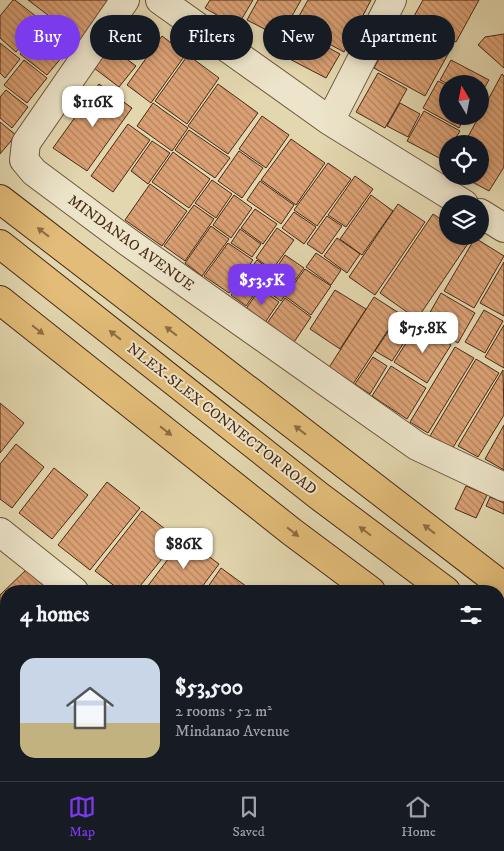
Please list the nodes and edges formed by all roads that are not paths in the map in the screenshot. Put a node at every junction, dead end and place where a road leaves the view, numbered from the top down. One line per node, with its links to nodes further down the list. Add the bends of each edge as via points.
1 (124, 0): 11 (street, MINDANAO AVENUE, via 26,143 24,160 34,172 128,242 417,446)
2 (160, 0): 4 (street)
3 (392, 0): 4 (street)
4 (330, 121): 5 (street)
5 (449, 195)
6 (0, 199): 16 (highway, one-way to 6)
7 (489, 219): 8 (street)
8 (504, 228)
9 (0, 244): 15 (highway, NLEX-SLEX CONNECTOR ROAD, one-way to 9)
10 (0, 300): 14 (highway, one-way to 14)
11 (504, 487)
12 (0, 532): 13 (street)
13 (66, 585)
14 (363, 585)
15 (438, 585)
16 (501, 585)

